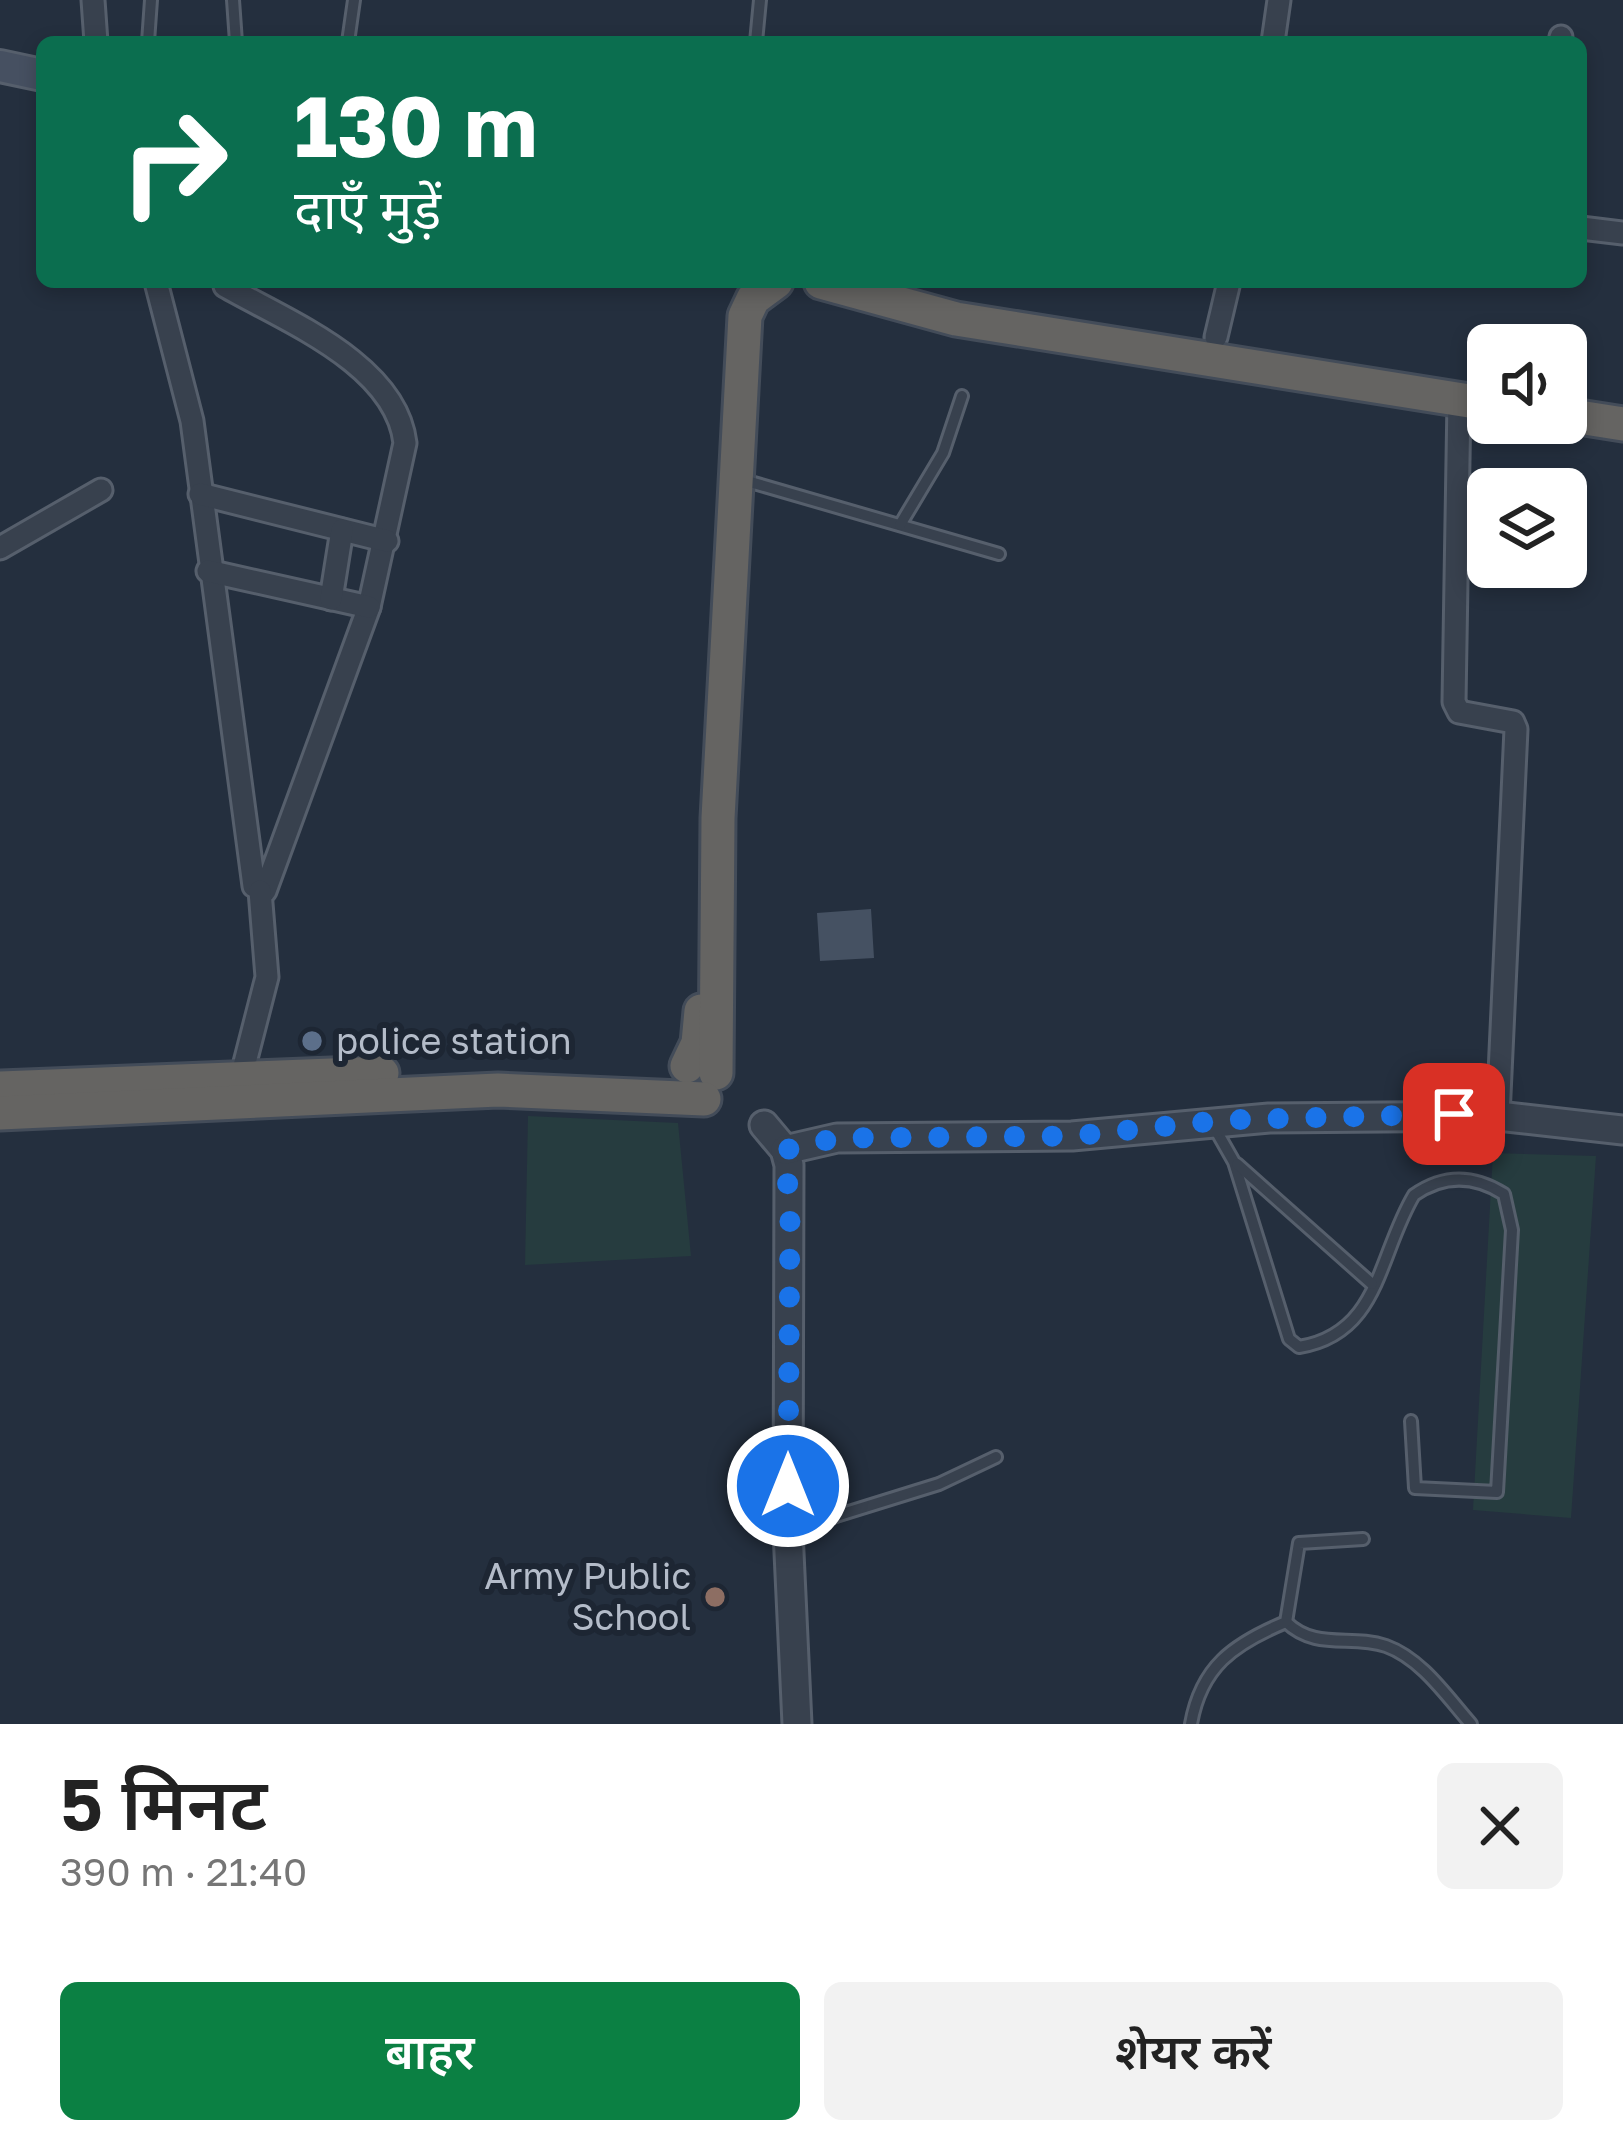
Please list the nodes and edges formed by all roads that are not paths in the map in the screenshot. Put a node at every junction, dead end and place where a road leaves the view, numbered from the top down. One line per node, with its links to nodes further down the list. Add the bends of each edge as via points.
1 (93, 0): 7 (street)
2 (151, 0): 8 (lane)
3 (233, 0): 9 (lane)
4 (355, 0): 10 (lane)
5 (760, 0): 11 (lane)
6 (1279, 0): 12 (street)
7 (96, 36)
8 (148, 36)
9 (236, 36)
10 (349, 36)
11 (757, 36)
12 (1274, 36)
13 (0, 66): 14 (main road)
14 (36, 74)
15 (1587, 229): 16 (street)
16 (1623, 233)
17 (158, 288): 35 (street, via 186,389)
18 (229, 288): 38 (street, via 357,361 401,426 404,458)
19 (752, 288): 45 (highway, via 728,305 696,818)
20 (756, 288): 33 (highway, via 745,316)
21 (843, 288): 25 (highway, via 956,319)
22 (929, 288): 24 (highway)
23 (1228, 288): 24 (street)
24 (1216, 338): 26 (highway)
25 (1467, 393)
26 (1467, 393)
27 (962, 396): 36 (lane, via 943,453)
28 (1587, 397): 29 (highway)
29 (1623, 401)
30 (1587, 419): 31 (highway)
31 (1623, 424)
32 (1474, 444): 49 (street, via 1454,702 1459,712 1516,729)
33 (736, 478): 36 (lane); 45 (highway)
34 (101, 490): 39 (street)
35 (200, 494): 37 (street); 41 (street)
36 (900, 526): 40 (lane)
37 (342, 530): 38 (street); 42 (street)
38 (387, 541): 43 (street)
39 (0, 548)
40 (998, 554)
41 (208, 571): 42 (street); 44 (street)
42 (331, 598): 43 (street)
43 (369, 607): 44 (street)
44 (260, 891): 46 (street, via 267,977)
45 (698, 1077): 46 (highway, via 501,1070); 48 (highway)
46 (241, 1078): 47 (highway)
47 (0, 1088)
48 (0, 1113)
49 (1498, 1116): 50 (street); 52 (street)
50 (1211, 1122): 53 (street, via 1072,1136 837,1138); 54 (lane)
51 (764, 1125): 53 (street)
52 (1623, 1130)
53 (785, 1150): 58 (street)
54 (1234, 1162): 55 (lane); 55 (lane, via 1293,1344 1349,1329)
55 (1372, 1284): 56 (lane, via 1410,1201 1424,1188 1475,1179 1504,1194 1512,1229 1497,1492 1415,1488)
56 (1411, 1421)
57 (996, 1456): 58 (lane, via 939,1484)
58 (788, 1531): 61 (street)
59 (1363, 1539): 60 (lane, via 1299,1543)
60 (1286, 1622): 62 (lane, via 1246,1642 1204,1678); 63 (lane, via 1306,1638 1396,1650)
61 (797, 1724)
62 (1191, 1724)
63 (1471, 1724)

